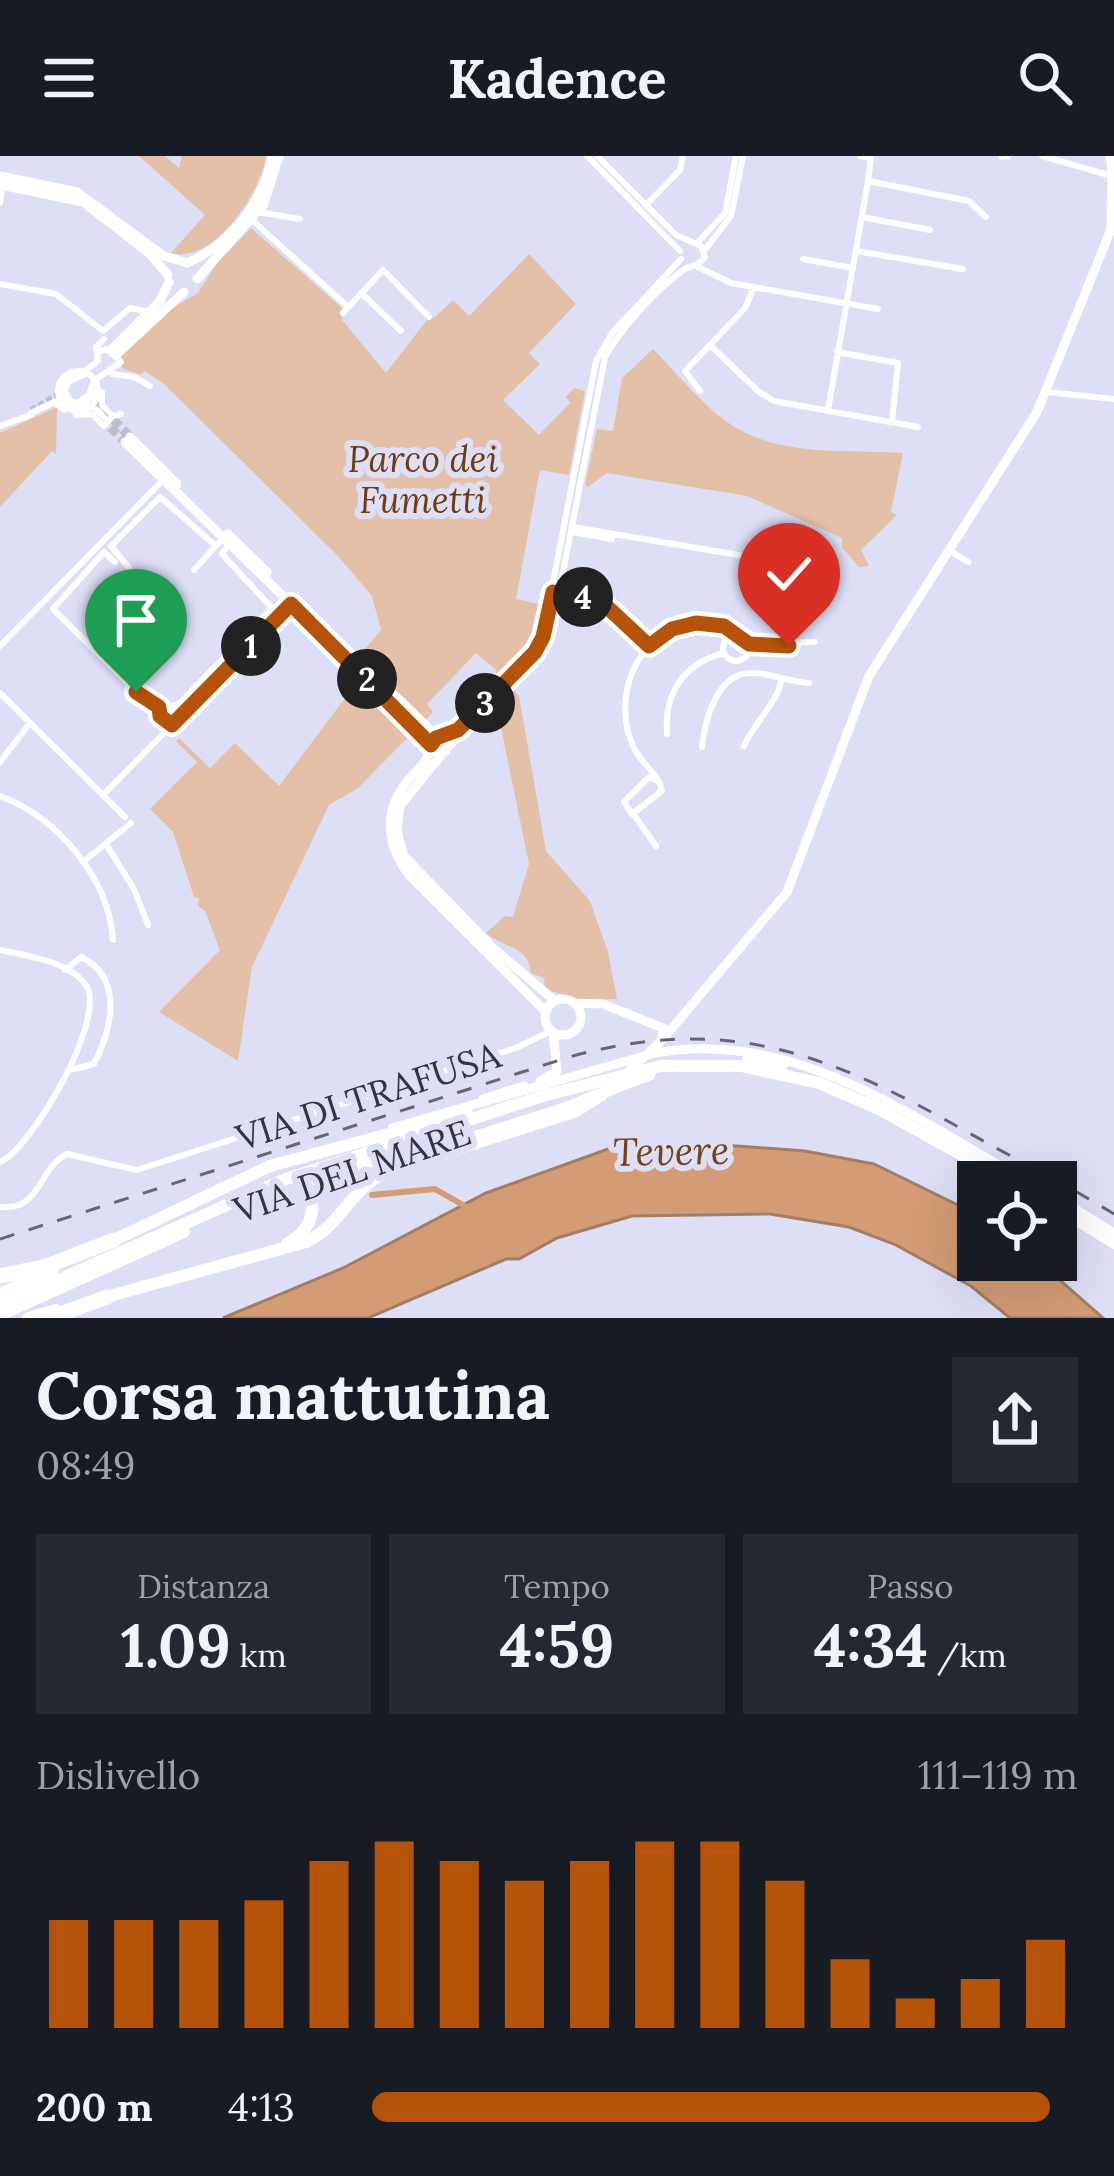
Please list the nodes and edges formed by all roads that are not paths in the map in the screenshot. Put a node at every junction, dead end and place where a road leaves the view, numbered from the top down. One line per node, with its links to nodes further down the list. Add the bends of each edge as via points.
1 (275, 156): 16 (main road, via 272,188); 27 (main road, via 256,203 211,250)
2 (587, 156): 25 (street)
3 (597, 156): 15 (street)
4 (683, 156): 15 (street, via 680,170)
5 (739, 156): 22 (street, via 725,213); 24 (street, via 732,214)
6 (860, 156): 9 (street)
7 (1042, 156): 11 (street)
8 (1110, 156): 11 (main road)
9 (872, 158): 12 (street)
10 (2, 181): 13 (street); 27 (main road, via 81,193); 32 (main road, via 83,202)
11 (1113, 182): 14 (main road)
12 (867, 184): 17 (street); 18 (street, via 971,201)
13 (0, 202)
14 (1112, 202): 20 (main road)
15 (646, 205): 22 (street)
16 (255, 215): 19 (street); 33 (main road); 37 (street, via 345,310)
17 (862, 217): 21 (street); 23 (street)
18 (986, 217)
19 (301, 220)
20 (1113, 225): 51 (main road)
21 (930, 230)
22 (693, 243): 24 (street); 25 (street)
23 (856, 250): 29 (street); 30 (street)
24 (705, 253): 28 (street); 31 (street)
25 (681, 255): 28 (street); 69 (street, via 597,358)
26 (803, 259): 29 (street)
27 (183, 263): 32 (main road); 33 (main road)
28 (692, 267): 31 (street); 60 (street, via 605,357)
29 (853, 268): 38 (street)
30 (963, 269)
31 (714, 275): 35 (street)
32 (169, 279): 36 (main road); 40 (main road)
33 (197, 279): 36 (main road)
34 (0, 284): 40 (street, via 44,290 102,331 130,308)
35 (754, 287): 38 (street); 44 (street)
36 (184, 292): 47 (main road)
37 (362, 293): 41 (street, via 384,269); 42 (street)
38 (846, 303): 39 (street); 45 (street)
39 (878, 309)
40 (149, 312): 47 (main road)
41 (429, 317)
42 (401, 331)
43 (104, 339): 46 (street)
44 (710, 345): 50 (street, via 685,371); 54 (street, via 769,399)
45 (837, 352): 54 (street); 56 (street, via 899,364)
46 (97, 356): 47 (street); 47 (street, via 107,349); 48 (street)
47 (116, 363): 49 (street); 52 (street)
48 (81, 374): 52 (main road); 52 (main road, via 67,381)
49 (150, 386)
50 (700, 391)
51 (1047, 392): 53 (street); 63 (main road)
52 (79, 395): 55 (street); 55 (street, via 101,402); 55 (street, via 73,414); 57 (street)
53 (1114, 399)
54 (828, 410): 56 (street)
55 (112, 419)
56 (892, 422): 58 (street)
57 (3, 425)
58 (918, 427)
59 (164, 479): 62 (main road); 74 (street); 78 (main road, via 128,439)
60 (572, 529): 61 (street); 66 (street); 69 (street)
61 (613, 539)
62 (223, 542): 67 (street, via 160,496 111,546); 68 (street); 70 (main road); 83 (street, via 222,554 272,608 179,704)
63 (947, 550): 64 (street); 106 (main road, via 869,676 796,875)
64 (968, 562)
65 (114, 563): 83 (street, via 102,555 52,609 150,705)
66 (815, 568)
67 (130, 569)
68 (194, 569)
69 (557, 593): 75 (street, via 597,600); 88 (street, via 535,652 458,730); 91 (street, via 542,653)
70 (291, 604): 78 (main road); 85 (street)
71 (731, 635): 73 (street); 75 (street, via 724,626 692,624); 76 (street)
72 (814, 642): 73 (street)
73 (749, 644): 77 (street)
74 (0, 646)
75 (649, 646): 93 (street, via 625,703 631,740)
76 (724, 653): 77 (street); 86 (street, via 682,677 668,704)
77 (742, 660): 79 (street)
78 (364, 671): 88 (main road)
79 (748, 673): 80 (street); 90 (street, via 714,699)
80 (781, 681): 81 (street); 89 (street)
81 (809, 683)
82 (0, 693): 84 (street)
83 (163, 707): 85 (street, via 160,716)
84 (30, 723): 87 (street); 94 (street)
85 (171, 724): 94 (street)
86 (668, 734)
87 (7, 742): 92 (street)
88 (433, 743): 91 (main road); 107 (main road, via 394,805 396,856)
89 (744, 746)
90 (703, 747)
91 (444, 752): 104 (main road, via 401,804 402,852)
92 (0, 762)
93 (652, 777): 96 (street, via 624,802); 96 (street, via 662,791)
94 (103, 795): 97 (street, via 128,820)
95 (0, 796): 99 (street, via 48,823)
96 (634, 814): 98 (street)
97 (106, 844): 99 (street); 100 (street)
98 (656, 846)
99 (82, 862): 101 (street)
100 (148, 925)
101 (113, 940)
102 (0, 950): 103 (street)
103 (65, 970): 112 (street, via 85,984 91,1007); 112 (street, via 81,957 89,961 110,998 96,1060)
104 (555, 1001): 105 (main road); 107 (main road)
105 (574, 1003): 108 (main road); 109 (main road, via 578,1028)
106 (687, 1008): 108 (main road, via 669,1022); 110 (main road)
107 (546, 1012): 109 (main road)
108 (649, 1021): 110 (main road, via 663,1028)
109 (552, 1035): 117 (main road, via 556,1072); 124 (street, VIA DI TRAFUSA, via 130,1171 67,1154 30,1201)
110 (662, 1040): 113 (main road)
111 (697, 1065): 114 (main road, VIA DEL MARE, via 636,1070); 119 (main road, VIA DEL MARE, via 819,1083); 122 (main road, via 638,1078)
112 (70, 1070): 121 (street, via 16,1153)
113 (626, 1074): 115 (main road, via 663,1056 738,1057); 122 (main road, via 580,1111)
114 (573, 1088): 116 (main road, VIA DEL MARE); 135 (main road, VIA DEL MARE, via 472,1130 268,1194)
115 (857, 1088): 117 (main road, via 773,1056 681,1049); 120 (main road)
116 (546, 1095): 118 (main road); 134 (main road, VIA DEL MARE, via 276,1183)
117 (449, 1111): 118 (main road)
118 (319, 1153): 123 (main road)
119 (973, 1161)
120 (990, 1161)
121 (0, 1162)
122 (412, 1165): 130 (main road, via 369,1183 322,1234)
123 (253, 1174): 128 (main road); 130 (main road, via 291,1174 312,1199 305,1231)
124 (0, 1208)
125 (1077, 1210): 127 (main road)
126 (1077, 1221): 129 (main road)
127 (1114, 1234)
128 (114, 1240): 131 (highway); 132 (main road)
129 (1114, 1243)
130 (270, 1251): 133 (main road)
131 (0, 1276)
132 (0, 1294)
133 (107, 1297): 136 (main road); 137 (highway)
134 (0, 1306)
135 (0, 1315)
136 (28, 1318)
137 (50, 1318)

